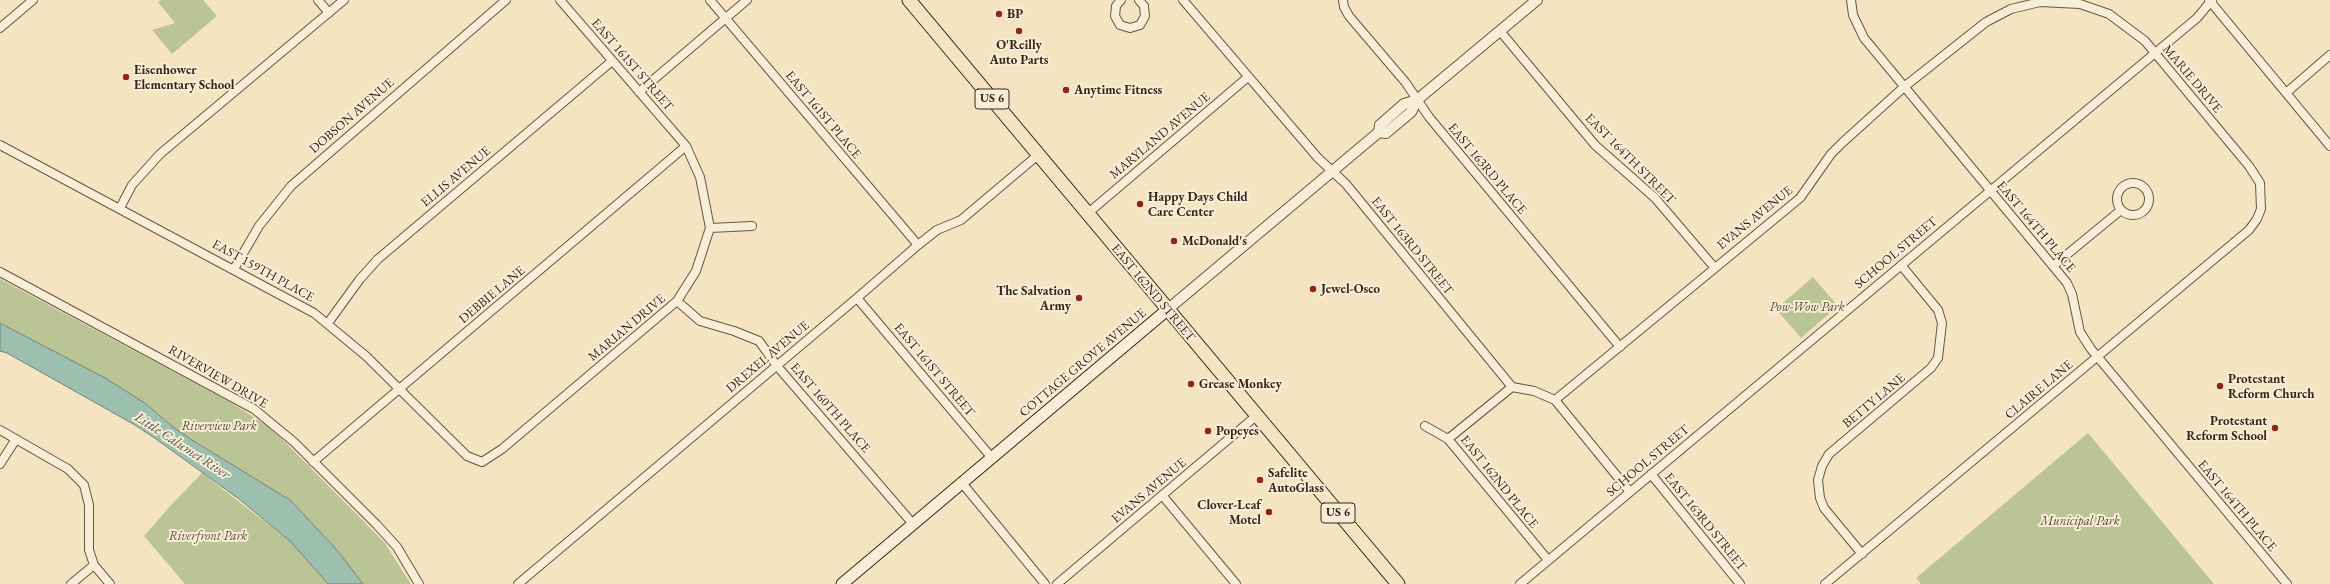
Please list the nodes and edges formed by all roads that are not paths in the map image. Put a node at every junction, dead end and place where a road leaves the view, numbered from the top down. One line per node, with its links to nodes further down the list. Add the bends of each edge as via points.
1 (33, 0): 19 (street)
2 (318, 0): 17 (street)
3 (344, 0): 17 (street)
4 (506, 0): 45 (street, DOBSON AVENUE, via 291,186 259,226)
5 (560, 0): 23 (street, EAST 161ST STREET)
6 (710, 0): 18 (street, EAST 161ST PLACE)
7 (747, 0): 18 (street)
8 (909, 0): 32 (main road, EAST 162ND STREET / US 6)
9 (1121, 0): 10 (street, via 1116,6 1115,16 1120,25 1130,28 1140,25 1145,16 1144,6)
10 (1139, 0)
11 (1183, 0): 24 (street, EAST 163RD STREET)
12 (1536, 0): 20 (street, COTTAGE GROVE AVENUE)
13 (1851, 0): 25 (street, EAST 164TH PLACE, via 1853,15 1864,38)
14 (1342, 1): 28 (street, EAST 163RD PLACE, via 1349,16)
15 (2066, 1): 21 (street, MARIE DRIVE, via 2109,14 2135,32); 25 (street, EVANS AVENUE, via 2040,2 2011,9 1993,18)
16 (2210, 1): 21 (street, SCHOOL STREET, via 2197,18); 27 (street)
17 (329, 13): 35 (street, via 160,154 132,185)
18 (726, 18): 26 (street); 41 (street, EAST 161ST PLACE)
19 (0, 28)
20 (1500, 31): 28 (street, COTTAGE GROVE AVENUE); 44 (street, EAST 164TH STREET, via 1595,145 1655,198)
21 (2154, 52): 34 (street, SCHOOL STREET); 36 (street, MARIE DRIVE, via 2254,172 2260,183)
22 (2330, 54): 27 (street)
23 (612, 61): 26 (street, EAST 161ST STREET); 50 (street, ELLIS AVENUE, via 378,259)
24 (1248, 77): 33 (street, EAST 163RD STREET); 38 (street, MARYLAND AVENUE)
25 (1904, 87): 34 (street, EAST 164TH PLACE); 44 (street, EVANS AVENUE, via 1831,154 1800,198)
26 (639, 92): 29 (street, EAST 161ST STREET)
27 (2286, 93): 30 (street)
28 (1417, 100): 33 (street, COTTAGE GROVE AVENUE, via 1404,104 1380,125 1379,132); 51 (street, EAST 163RD PLACE)
29 (686, 146): 40 (street, MARIAN DRIVE, via 700,177); 55 (street, DEBBIE LANE)
30 (2330, 146)
31 (1, 148): 35 (street, EAST 159TH PLACE)
32 (1038, 155): 38 (main road, EAST 162ND STREET / US 6); 41 (street, DREXEL AVENUE, via 961,220 937,230)
33 (1332, 171): 49 (street, COTTAGE GROVE AVENUE); 54 (street, EAST 163RD STREET, via 1346,184)
34 (1989, 190): 42 (street, SCHOOL STREET); 43 (street, EAST 164TH PLACE)
35 (120, 208): 45 (street, EAST 159TH PLACE)
36 (2262, 208): 52 (street, CLAIRE LANE, via 2249,230)
37 (2121, 210): 37 (street, via 2130,215 2146,210 2149,200 2146,189 2132,183 2123,187 2119,191 2117,201); 43 (street)
38 (1087, 214): 49 (main road, EAST 162ND STREET / US 6)
39 (752, 226): 40 (street)
40 (710, 228): 48 (street, MARIAN DRIVE, via 696,271)
41 (918, 245): 47 (street, DREXEL AVENUE)
42 (1901, 265): 66 (street, SCHOOL STREET); 71 (street, BETTY LANE, via 1938,310 1942,323 1938,358 1931,368 1829,454 1818,480 1824,508)
43 (2053, 266): 52 (street, EAST 164TH PLACE, via 2071,290 2080,332)
44 (1714, 267): 51 (street, EVANS AVENUE)
45 (234, 269): 50 (street, EAST 159TH PLACE)
46 (0, 272): 63 (street, RIVERVIEW DRIVE, via 254,409 277,426)
47 (857, 298): 53 (street, DREXEL AVENUE); 62 (street, EAST 161ST STREET)
48 (677, 301): 53 (street, EAST 160TH PLACE, via 700,321 734,330 759,341); 64 (street, MARIAN DRIVE, via 502,449)
49 (1167, 310): 57 (main road, EAST 162ND STREET / US 6); 62 (main road, COTTAGE GROVE AVENUE)
50 (328, 323): 55 (street, EAST 159TH PLACE)
51 (1620, 347): 56 (street, EVANS AVENUE)
52 (2097, 356): 71 (street, CLAIRE LANE); 86 (street, EAST 164TH PLACE)
53 (777, 366): 70 (street, EAST 160TH PLACE); 77 (street, DREXEL AVENUE)
54 (1512, 387): 56 (street, via 1534,391); 61 (street)
55 (400, 388): 63 (street, DEBBIE LANE); 64 (street, EAST 159TH PLACE, via 467,456)
56 (1555, 400): 68 (street)
57 (1256, 416): 69 (street, EVANS AVENUE); 82 (main road, EAST 162ND STREET / US 6)
58 (1425, 426): 61 (street, EAST 162ND PLACE)
59 (0, 430): 60 (street)
60 (16, 439): 65 (street); 73 (street, via 68,469 84,485 89,505 89,550)
61 (1448, 439): 72 (street, EAST 162ND PLACE)
62 (992, 458): 67 (main road, COTTAGE GROVE AVENUE)
63 (313, 462): 76 (street, RIVERVIEW DRIVE, via 397,547)
64 (482, 462)
65 (0, 464)
66 (1651, 474): 68 (street, SCHOOL STREET); 84 (street, EAST 163RD STREET)
67 (962, 483): 70 (main road, COTTAGE GROVE AVENUE); 79 (street)
68 (1630, 492): 72 (street, SCHOOL STREET)
69 (1162, 495): 80 (street, EVANS AVENUE); 81 (street)
70 (913, 524): 78 (main road, COTTAGE GROVE AVENUE)
71 (1862, 554): 85 (street, CLAIRE LANE)
72 (1548, 560): 83 (street, SCHOOL STREET)
73 (94, 565): 74 (street); 75 (street)
74 (71, 584)
75 (110, 584)
76 (419, 584)
77 (518, 584)
78 (842, 584)
79 (1045, 584)
80 (1057, 584)
81 (1236, 584)
82 (1398, 584)
83 (1520, 584)
84 (1740, 584)
85 (1825, 584)
86 (2287, 584)

